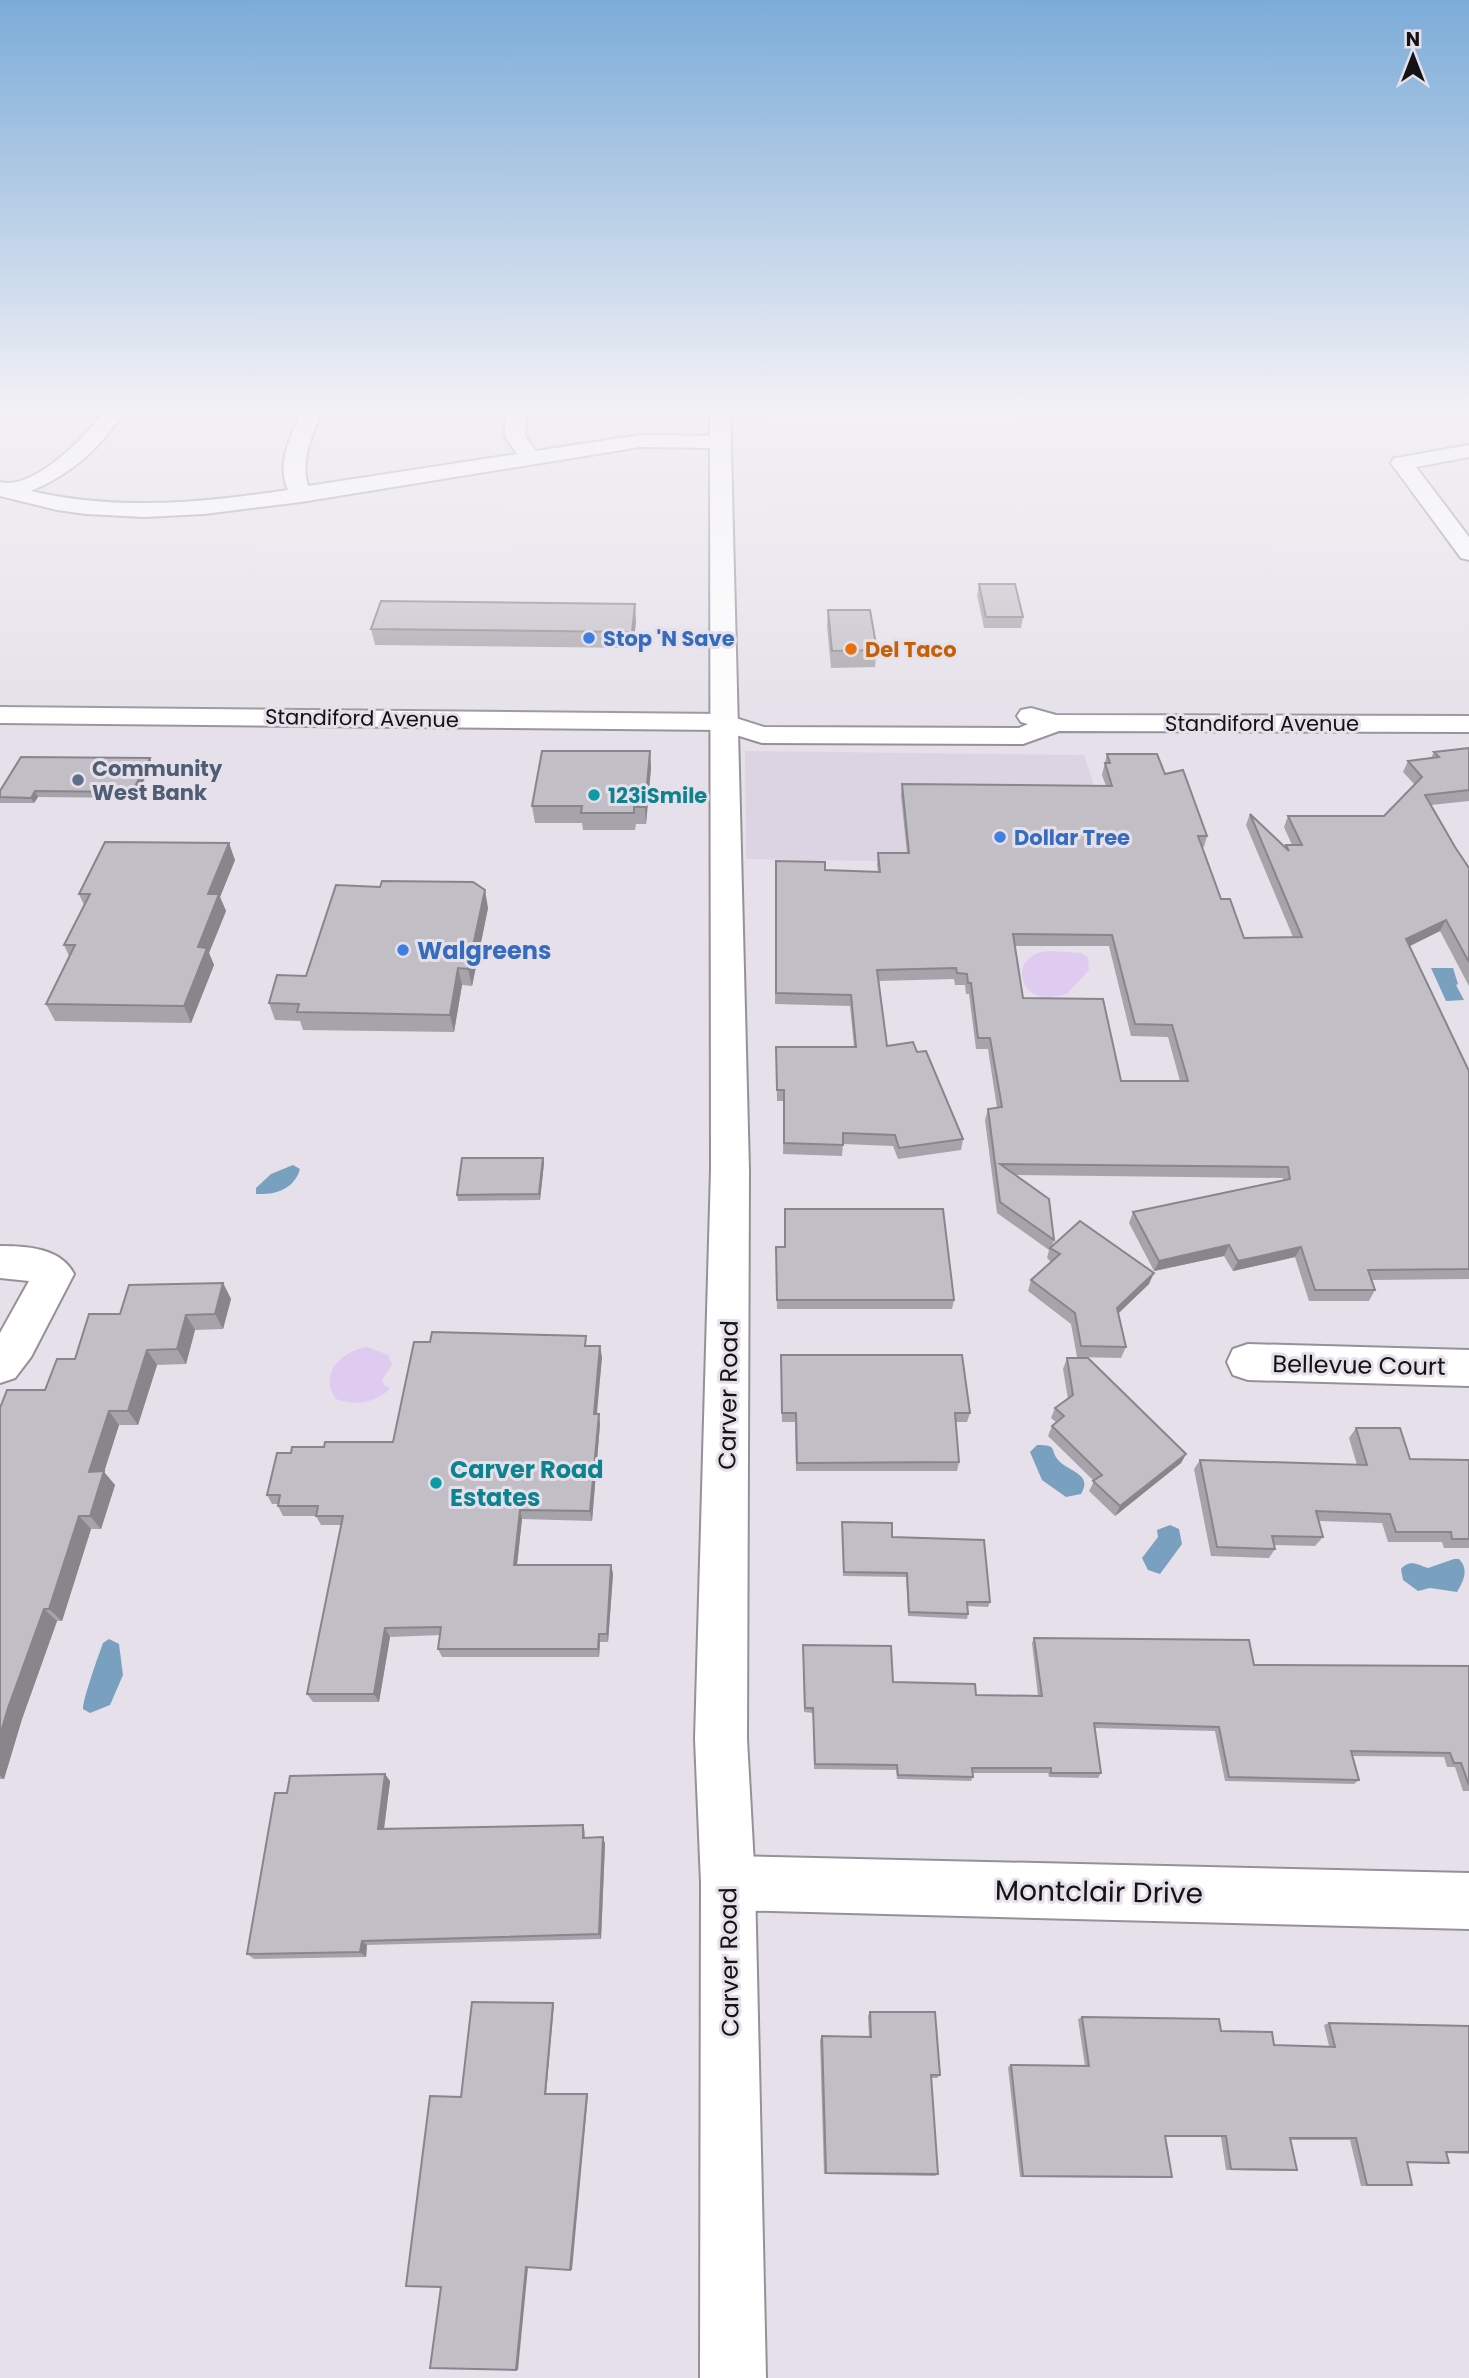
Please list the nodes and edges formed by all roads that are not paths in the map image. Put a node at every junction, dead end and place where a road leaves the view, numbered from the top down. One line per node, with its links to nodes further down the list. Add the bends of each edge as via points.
1 (722, 522): 5 (street, Carver Road)
2 (1446, 522): 3 (street)
3 (1469, 553)
4 (0, 715): 5 (street, Standiford Avenue)
5 (723, 722): 6 (street, Standiford Avenue, via 762,735 941,736 1023,736 1055,723); 11 (street, Carver Road, via 730,1235 720,1739)
6 (1469, 724)
7 (0, 1262): 9 (street, via 29,1262 54,1274)
8 (1248, 1362): 10 (street, Bellevue Court)
9 (0, 1365)
10 (1469, 1368)
11 (728, 1883): 12 (street, Montclair Drive); 13 (street, Carver Road)
12 (1469, 1901)
13 (733, 2378)

